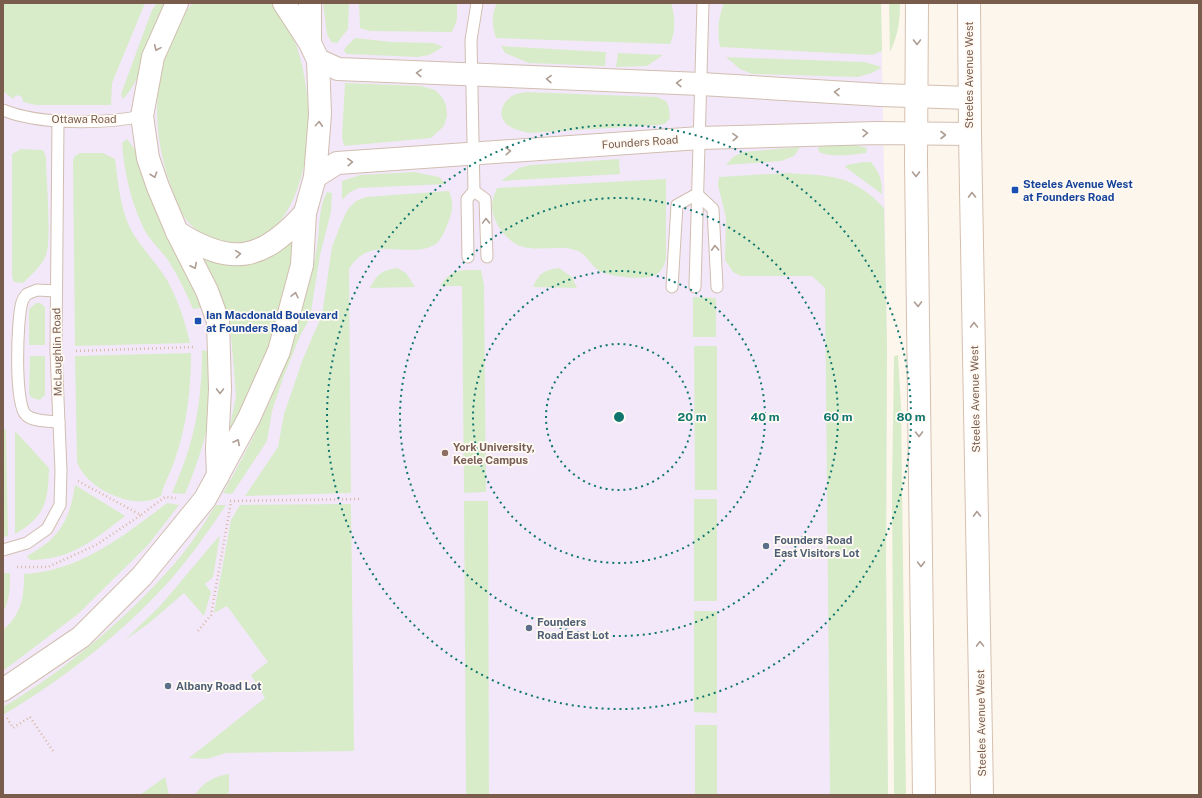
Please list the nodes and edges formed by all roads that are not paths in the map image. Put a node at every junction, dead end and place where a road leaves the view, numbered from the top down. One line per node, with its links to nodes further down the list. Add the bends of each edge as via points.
1 (284, 3): 8 (street)
2 (310, 3): 8 (street)
3 (478, 3): 9 (lane, via 471,40)
4 (703, 3): 10 (lane)
5 (917, 3): 11 (street, one-way to 11)
6 (969, 3): 12 (street, Steeles Avenue West)
7 (177, 6): 14 (street, one-way to 14, via 153,57)
8 (314, 52): 9 (street, one-way to 8, via 338,69); 20 (street, one-way to 8, via 320,114)
9 (472, 76): 10 (street, one-way to 9); 19 (lane)
10 (701, 84): 11 (street, one-way to 10); 18 (lane)
11 (918, 97): 12 (street); 17 (street)
12 (969, 98): 16 (street, Steeles Avenue West)
13 (3, 110): 15 (lane, Ottawa Road, via 21,116)
14 (142, 116): 15 (lane, Ottawa Road, via 116,120); 24 (street, one-way to 24, via 148,158)
15 (58, 121): 30 (lane, McLaughlin Road)
16 (970, 134): 17 (street, Founders Road, one-way to 16); 36 (street, Steeles Avenue West, one-way to 16)
17 (916, 135): 18 (street, Founders Road, one-way to 17, via 876,133); 35 (street, one-way to 35)
18 (700, 138): 19 (street, Founders Road, one-way to 18); 22 (lane)
19 (474, 153): 20 (street, Founders Road, one-way to 19, via 336,163); 21 (lane)
20 (315, 177): 23 (street)
21 (474, 191): 25 (lane, via 467,199); 26 (lane, one-way to 21, via 485,199)
22 (697, 194): 27 (lane, via 677,205); 28 (lane); 29 (lane, one-way to 22, via 713,209)
23 (304, 213): 24 (street, one-way to 23, via 217,253 256,252 275,242); 32 (street, one-way to 23, via 249,418 279,351 302,265)
24 (177, 232): 32 (street, one-way to 32, via 207,291 218,321)
25 (468, 257)
26 (487, 257)
27 (672, 286)
28 (695, 287)
29 (717, 287)
30 (56, 291): 31 (lane, McLaughlin Road); 31 (lane, via 37,290 27,294 22,302 18,392 26,416 35,420)
31 (59, 422): 33 (lane, McLaughlin Road, via 60,505 47,529 26,543)
32 (218, 476): 34 (street, via 205,499 137,582 81,637)
33 (3, 550)
34 (3, 690)
35 (924, 795)
36 (982, 795)

